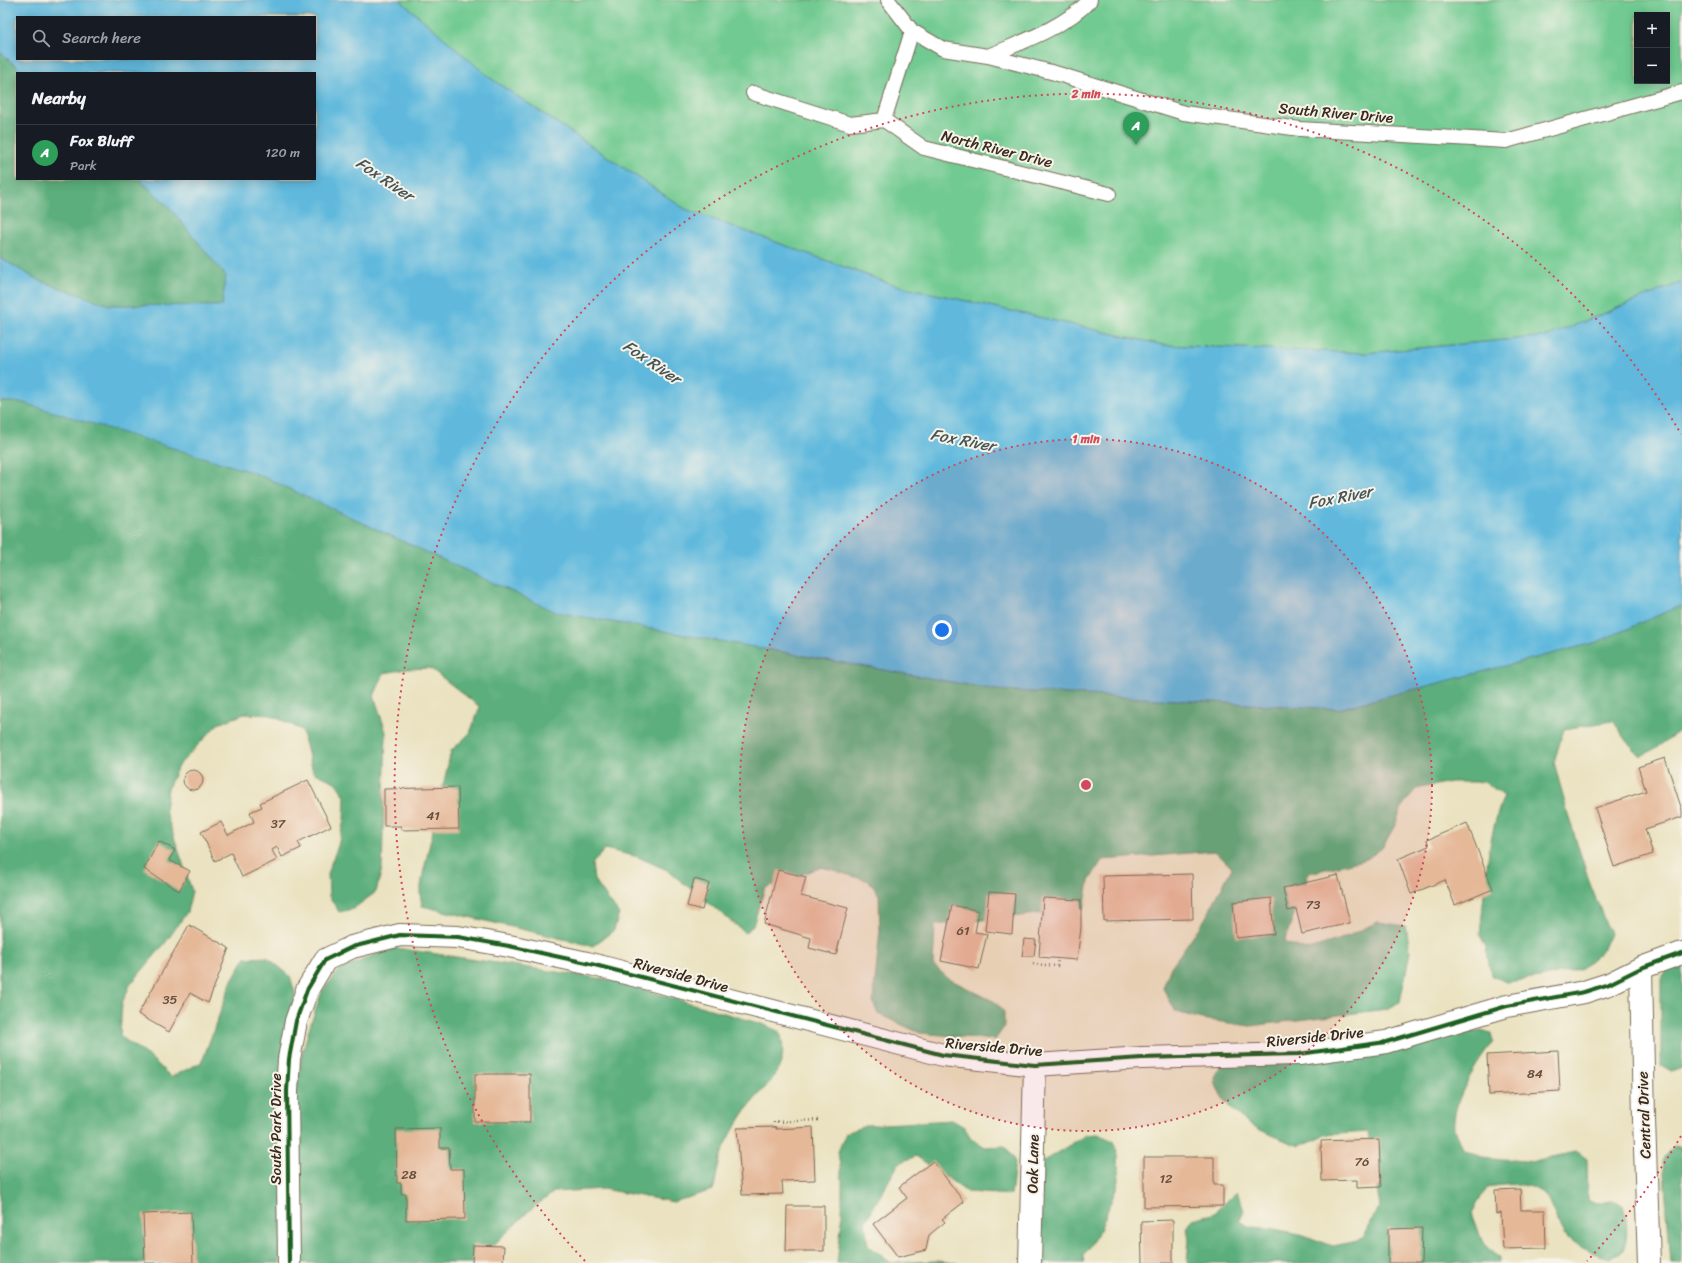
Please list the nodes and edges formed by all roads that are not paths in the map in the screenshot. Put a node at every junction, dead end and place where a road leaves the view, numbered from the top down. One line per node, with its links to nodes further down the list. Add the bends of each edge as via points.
1 (888, 0): 3 (lane)
2 (1090, 0): 4 (lane, via 1084,7 1040,35)
3 (912, 31): 4 (lane, South River Drive, via 943,49); 7 (lane)
4 (988, 56): 5 (lane, South River Drive, via 1055,73 1184,113 1300,129 1506,141)
5 (1682, 92)
6 (753, 93): 7 (lane, via 850,124)
7 (884, 120): 8 (lane, North River Drive, via 924,148)
8 (1109, 194)
9 (352, 947): 12 (street, Riverside Drive, via 400,935 458,937 587,963 943,1055); 13 (street, South Park Drive, via 325,960 310,984 296,1021 290,1051 287,1091)
10 (1682, 953): 11 (street, Riverside Drive)
11 (1641, 968): 12 (street, Riverside Drive, via 1609,984 1584,992 1507,1006 1386,1042 1299,1054 1142,1058); 15 (street, Central Drive)
12 (1035, 1065): 14 (street, Oak Lane)
13 (289, 1263)
14 (1030, 1263)
15 (1649, 1263)

